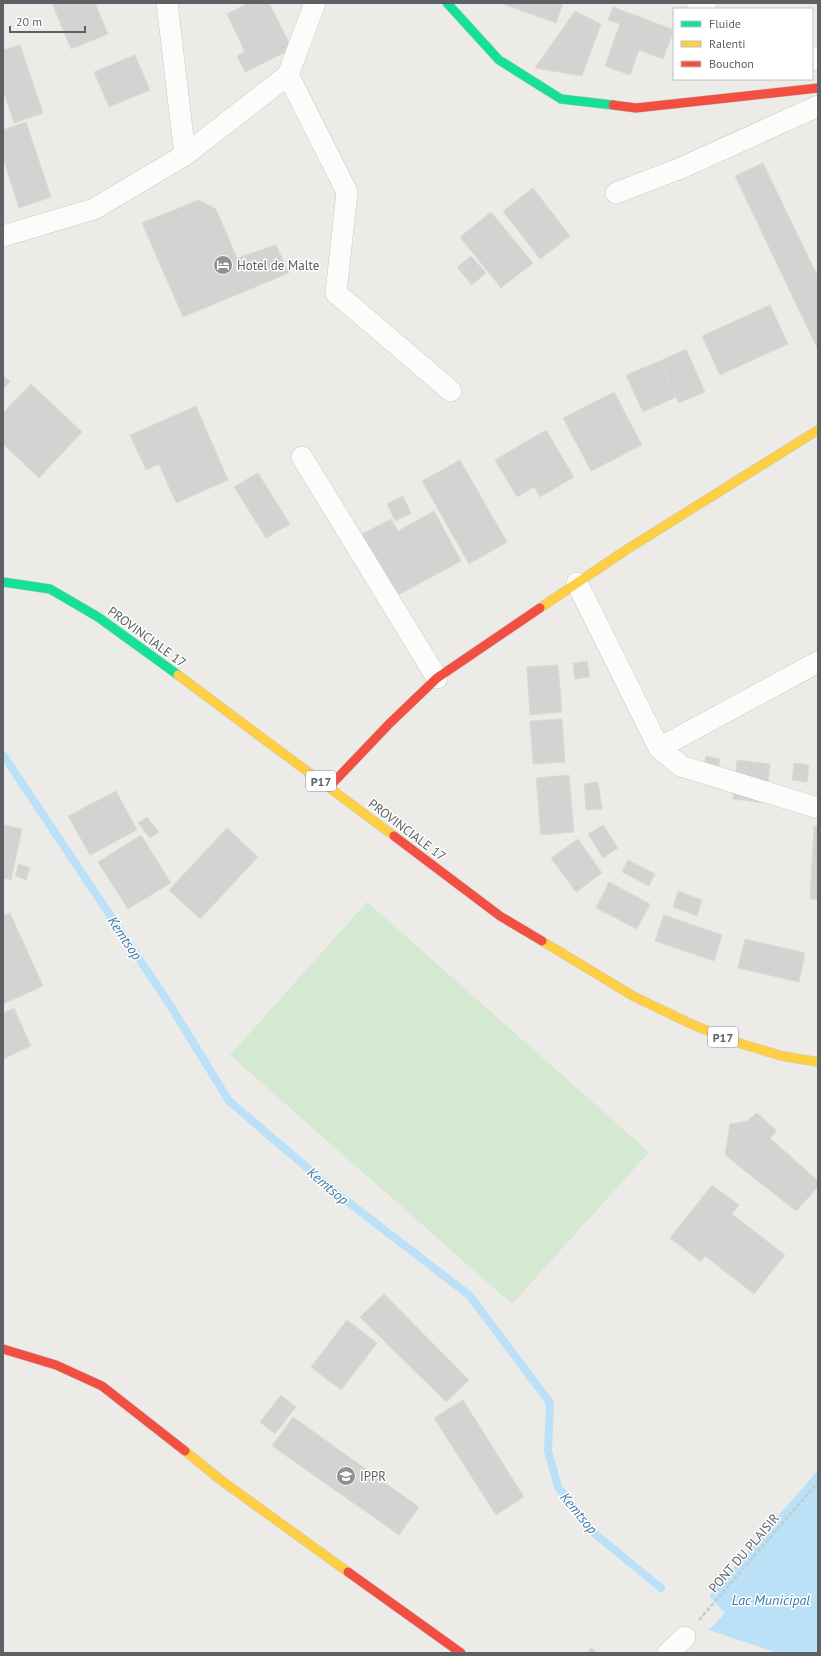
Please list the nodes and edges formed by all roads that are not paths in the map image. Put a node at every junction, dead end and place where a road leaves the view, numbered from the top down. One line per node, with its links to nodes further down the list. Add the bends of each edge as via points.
1 (167, 3): 7 (street)
2 (315, 3): 4 (street)
3 (447, 3): 5 (main road, via 499,60 561,99 636,108)
4 (288, 75): 7 (street); 10 (street, via 347,192 336,293)
5 (818, 88)
6 (818, 106): 8 (street, via 682,168)
7 (185, 156): 9 (street, via 94,209)
8 (616, 192)
9 (3, 236)
10 (451, 391)
11 (818, 430): 14 (main road)
12 (302, 457): 16 (street)
13 (3, 582): 18 (main road, PROVINCIALE 17 / P17, via 50,589 98,617)
14 (577, 583): 16 (main road); 17 (street)
15 (818, 662): 17 (street)
16 (437, 678): 18 (main road)
17 (659, 748): 19 (street, via 681,766)
18 (329, 787): 20 (main road, PROVINCIALE 17 / P17, via 500,916 633,996 732,1041 782,1056)
19 (818, 808)
20 (818, 1062)
21 (3, 1349): 23 (main road, via 56,1365 102,1386 222,1481)
22 (685, 1637): 24 (street)
23 (461, 1653)
24 (668, 1653)

